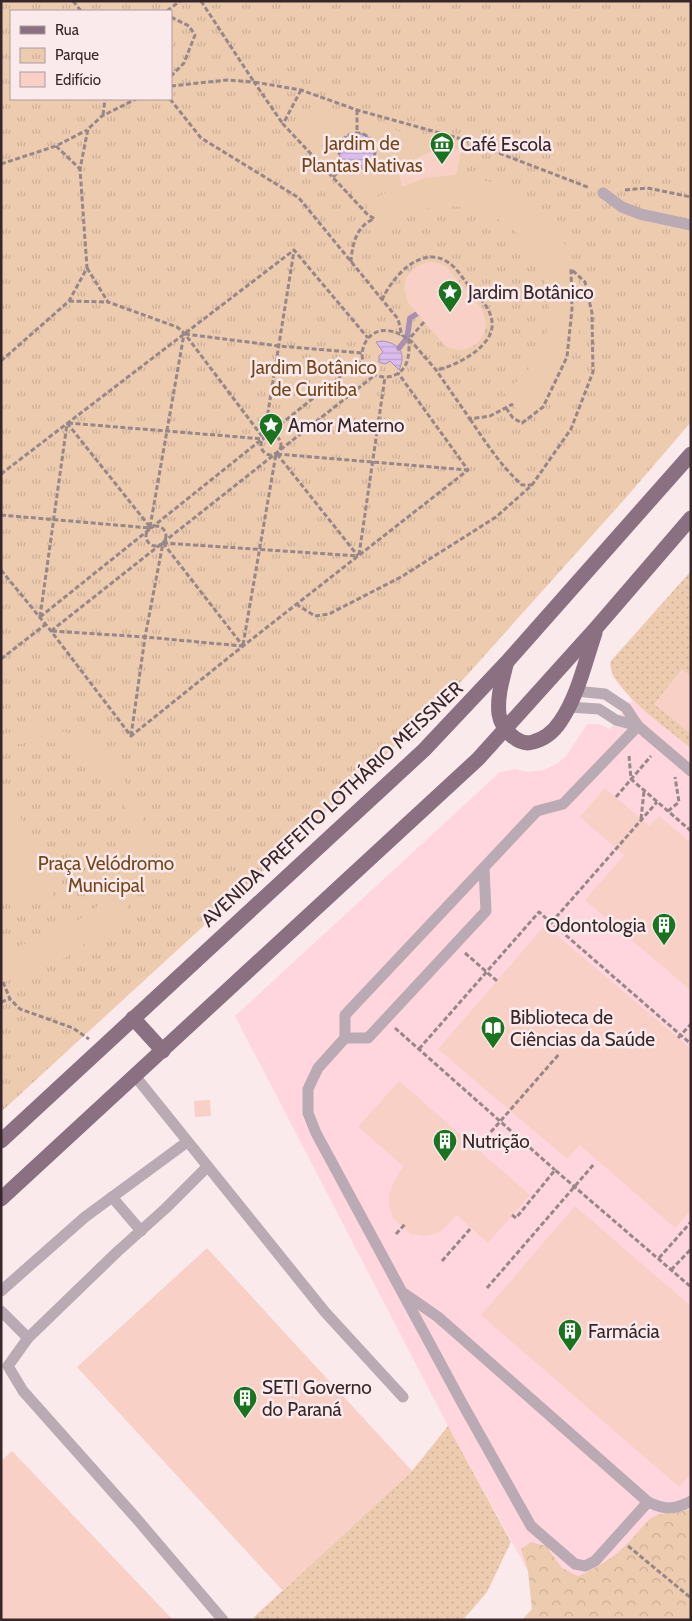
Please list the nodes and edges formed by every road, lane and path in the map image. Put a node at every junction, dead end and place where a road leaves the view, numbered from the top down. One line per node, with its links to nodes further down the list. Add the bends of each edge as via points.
1 (180, 1): 3 (path)
2 (201, 1): 6 (path)
3 (168, 10)
4 (172, 18): 5 (path, via 189,26 195,35 184,63)
5 (172, 75)
6 (254, 82): 7 (path, via 227,80); 8 (path); 14 (path)
7 (172, 86)
8 (301, 90): 12 (path); 14 (path)
9 (105, 100): 13 (path)
10 (134, 100): 13 (path)
11 (171, 100): 26 (path, via 201,138 299,198)
12 (357, 110): 16 (path); 22 (path, via 465,140)
13 (102, 116): 15 (path)
14 (283, 124): 21 (path)
15 (88, 129): 17 (path); 20 (path)
16 (357, 133): 19 (path, via 346,136 340,145 340,156); 19 (path, via 372,141 375,153 364,167)
17 (56, 146): 18 (path); 20 (path)
18 (1, 164)
19 (346, 165): 21 (path)
20 (80, 169): 27 (path)
21 (333, 177): 26 (path, via 375,219 365,222 359,231)
22 (603, 193): 23 (path, via 647,188); 24 (lane, via 622,207 640,214)
23 (691, 197)
24 (691, 225)
25 (294, 250): 32 (path); 34 (path); 36 (path)
26 (351, 262): 28 (path)
27 (87, 268): 29 (path); 30 (path)
28 (382, 300): 33 (path, via 398,319); 40 (path, via 396,277 410,264 438,257 450,263 488,308 491,328 480,348 450,368)
29 (69, 301): 30 (path); 39 (path)
30 (108, 302): 32 (path, via 177,327)
31 (424, 322): 35 (path)
32 (184, 334): 36 (path); 47 (path); 48 (path); 49 (path)
33 (402, 336): 34 (path, via 384,330); 35 (path)
34 (368, 338): 37 (path)
35 (408, 339): 40 (path); 41 (path, via 409,358)
36 (279, 346): 37 (path); 49 (path)
37 (362, 353): 38 (path)
38 (362, 359): 42 (path); 49 (path)
39 (1, 361)
40 (436, 370): 46 (path)
41 (398, 374): 43 (path); 53 (path)
42 (375, 375): 43 (path); 50 (path)
43 (385, 377): 52 (path)
44 (513, 404): 45 (path)
45 (506, 408): 46 (path, via 490,416); 55 (path, via 512,418 522,424 543,407 567,357 572,309 571,269 584,282 592,313 593,372 572,430)
46 (470, 419): 55 (path, via 510,474 522,485)
47 (68, 423): 48 (path); 54 (path); 58 (path); 59 (path)
48 (168, 432): 49 (path); 59 (path)
49 (264, 438): 50 (path, via 262,450); 50 (path, via 273,436 279,439 281,449); 59 (path)
50 (276, 454): 52 (path); 60 (path); 61 (path); 62 (path)
51 (691, 454): 72 (main road, AVENIDA PREFEITO LOTHÁRIO MEISSNER)
52 (372, 462): 53 (path); 62 (path)
53 (468, 470): 62 (path)
54 (1, 474)
55 (532, 485): 64 (path, via 496,517 401,577 329,614 315,616)
56 (1, 515): 58 (path)
57 (691, 518): 67 (main road)
58 (54, 520): 59 (path); 65 (path)
59 (150, 528): 60 (path, via 156,526 164,531); 60 (path, via 146,536 148,542 157,546); 65 (path)
60 (163, 543): 61 (path); 68 (path); 69 (path); 70 (path)
61 (260, 549): 62 (path); 70 (path)
62 (358, 556): 64 (path)
63 (1, 570): 65 (path)
64 (296, 604): 70 (path)
65 (40, 617): 66 (path)
66 (46, 624): 68 (path); 71 (path)
67 (598, 627): 73 (main road); 76 (main road)
68 (51, 631): 69 (path); 77 (path)
69 (145, 637): 70 (path); 77 (path)
70 (243, 646): 77 (path)
71 (1, 659)
72 (506, 663): 76 (main road, via 498,699 499,716); 97 (main road, AVENIDA PREFEITO LOTHÁRIO MEISSNER, via 424,750)
73 (576, 691): 74 (main road); 75 (lane, via 605,694 626,708)
74 (568, 707): 75 (lane, via 599,709 616,720); 76 (main road, via 549,734 532,743 517,739)
75 (638, 726): 81 (lane); 89 (lane, via 562,804 537,811)
76 (505, 730): 105 (main road, via 454,782)
77 (131, 736)
78 (629, 752): 82 (path)
79 (653, 754): 82 (path)
80 (674, 771): 86 (path, via 679,802)
81 (691, 771)
82 (632, 779): 83 (path); 84 (path)
83 (644, 790): 85 (path); 87 (path)
84 (616, 797)
85 (657, 802): 86 (path); 87 (path)
86 (668, 811): 88 (path)
87 (642, 819): 90 (path)
88 (691, 831)
89 (484, 868): 91 (lane, via 486,911); 101 (lane, via 345,1015)
90 (551, 923): 92 (path, via 539,912); 100 (path)
91 (455, 945): 92 (path); 98 (lane)
92 (486, 972): 93 (path); 104 (path)
93 (497, 981)
94 (4, 982): 95 (path)
95 (10, 999): 96 (path); 102 (path, via 20,1010 73,1028)
96 (1, 1002)
97 (133, 1018): 105 (main road); 109 (main road, AVENIDA PREFEITO LOTHÁRIO MEISSNER)
98 (386, 1019): 101 (lane, via 368,1038); 104 (path)
99 (691, 1024): 100 (path)
100 (679, 1036): 103 (path)
101 (345, 1038): 131 (lane, via 318,1068 308,1089 308,1113)
102 (89, 1040)
103 (691, 1044)
104 (419, 1049): 108 (path)
105 (162, 1051): 107 (main road)
106 (560, 1053): 108 (path)
107 (135, 1076): 110 (lane); 117 (main road)
108 (500, 1121): 111 (path); 114 (path)
109 (1, 1141)
110 (187, 1142): 113 (lane); 116 (lane)
111 (476, 1149)
112 (594, 1164): 115 (path)
113 (207, 1167): 122 (lane); 134 (lane, via 325,1312)
114 (555, 1170): 115 (path); 118 (path, via 516,1218)
115 (575, 1187): 125 (path); 129 (path)
116 (112, 1197): 122 (lane); 130 (lane)
117 (1, 1200)
118 (512, 1215)
119 (691, 1222): 125 (path)
120 (405, 1224): 123 (path)
121 (471, 1228): 126 (path)
122 (141, 1231): 133 (lane)
123 (396, 1234)
124 (691, 1249): 127 (path)
125 (659, 1258): 127 (path)
126 (442, 1261)
127 (672, 1270): 128 (path)
128 (690, 1285)
129 (487, 1288)
130 (1, 1291)
131 (403, 1293): 136 (lane, via 438,1316); 137 (lane, via 531,1526 575,1564 585,1566 595,1561)
132 (1, 1311): 133 (lane)
133 (28, 1338): 139 (lane, via 8,1366 23,1391)
134 (403, 1396)
135 (691, 1501): 136 (lane, via 678,1508 662,1508)
136 (648, 1502): 137 (lane)
137 (618, 1535): 138 (path)
138 (691, 1598)
139 (223, 1620)

